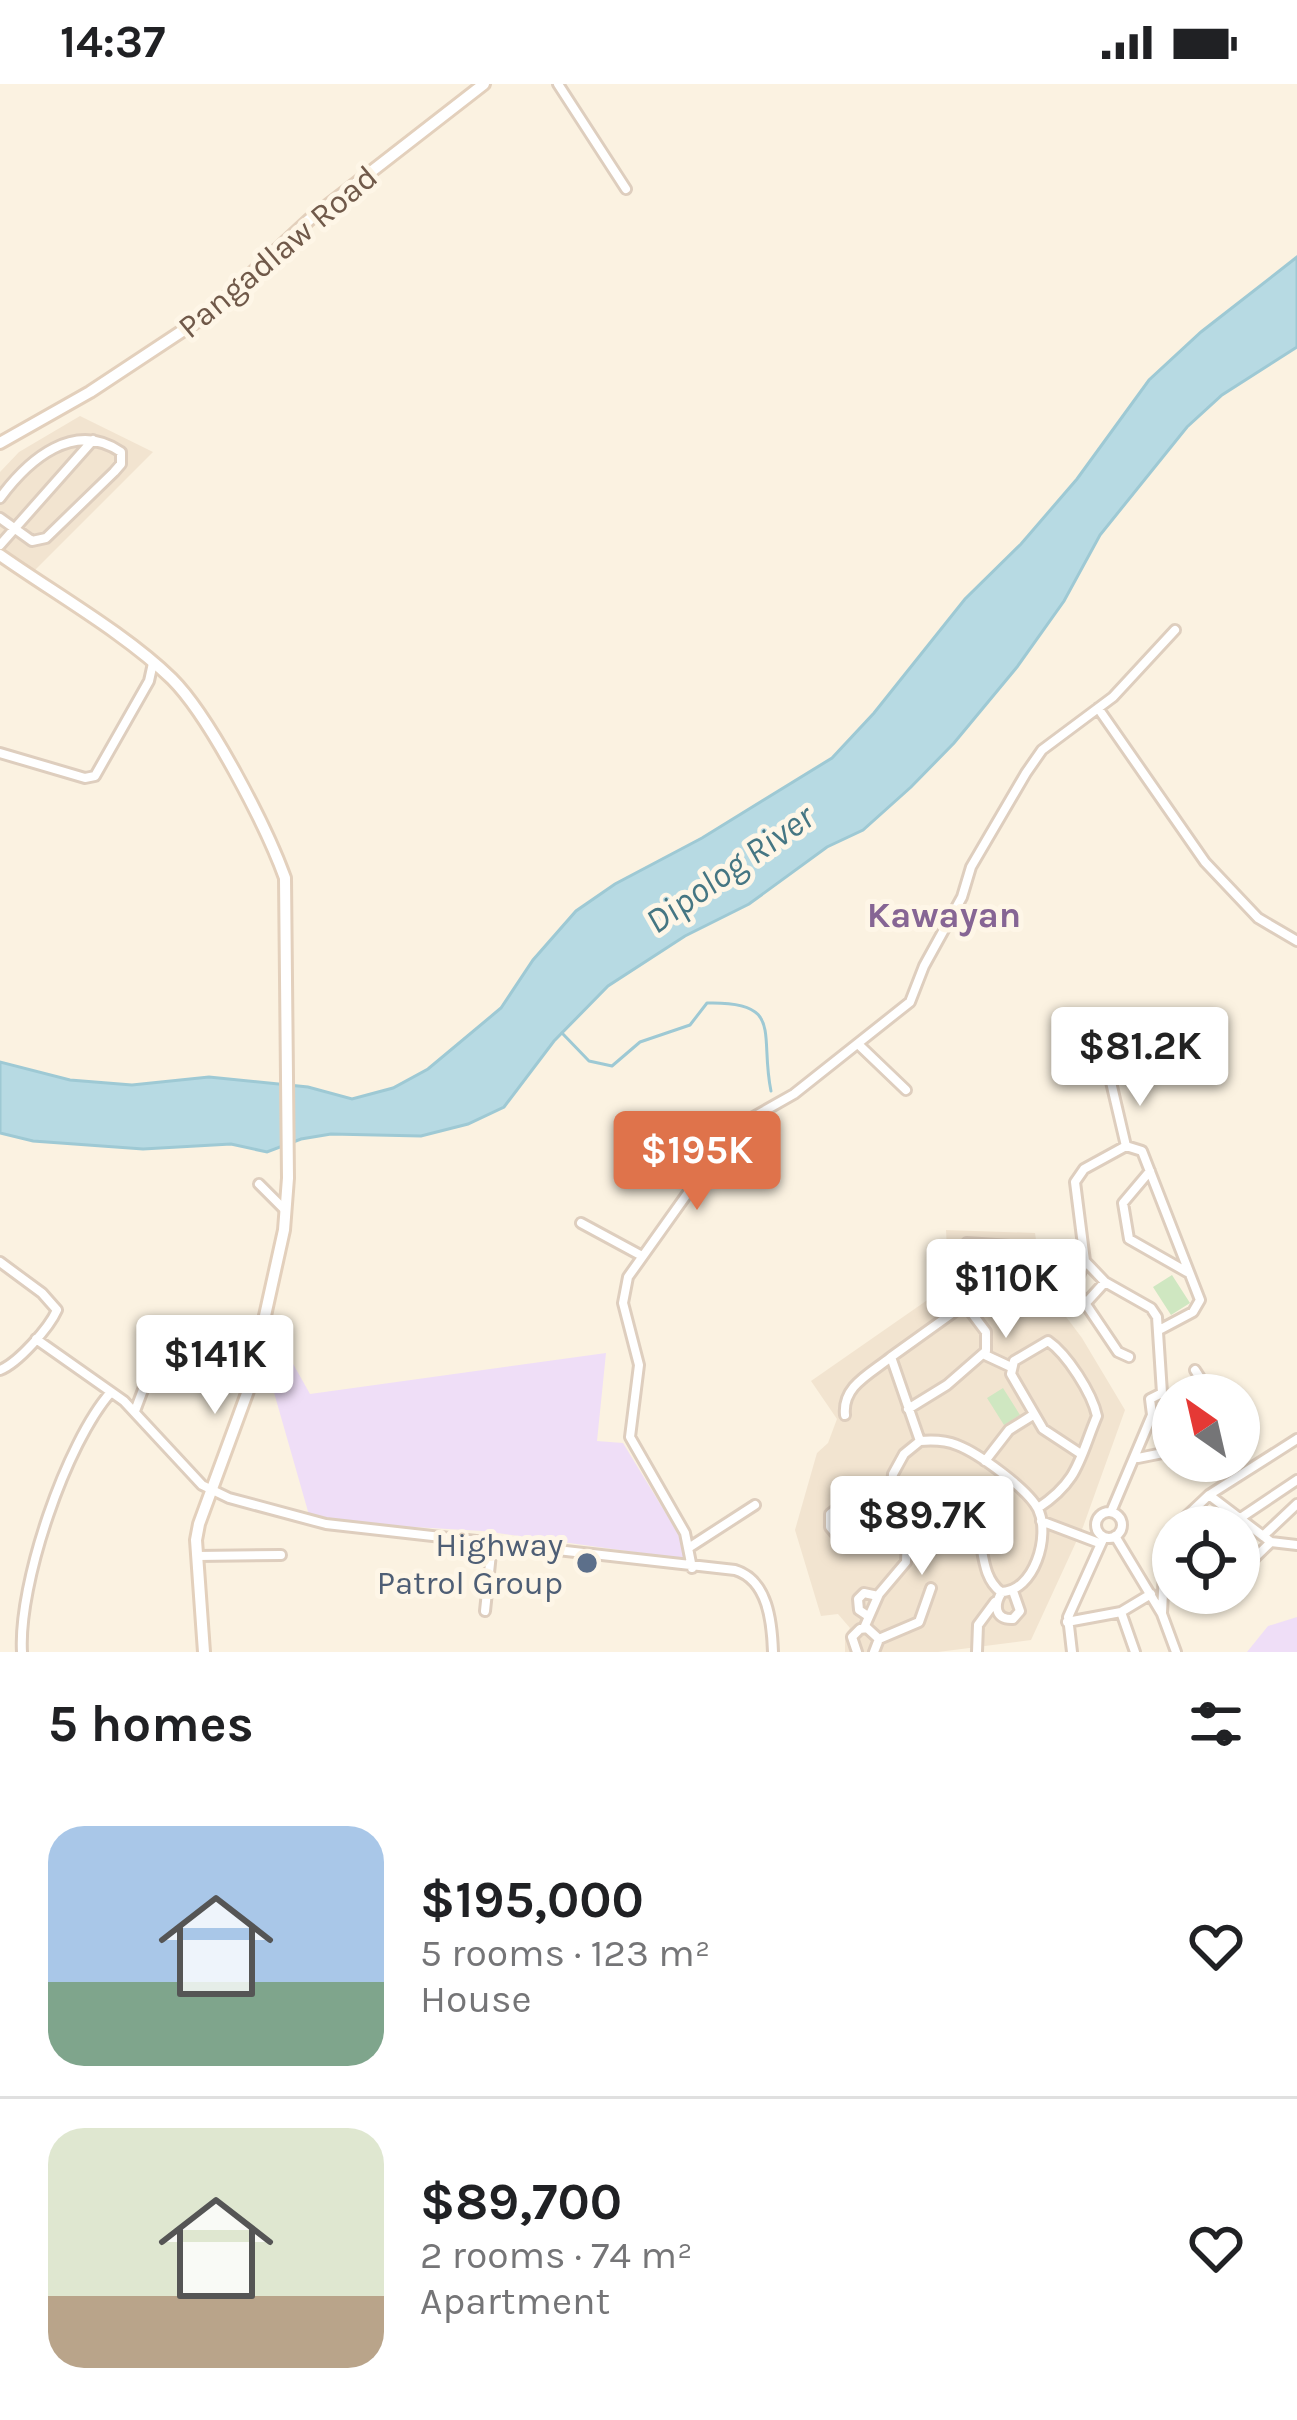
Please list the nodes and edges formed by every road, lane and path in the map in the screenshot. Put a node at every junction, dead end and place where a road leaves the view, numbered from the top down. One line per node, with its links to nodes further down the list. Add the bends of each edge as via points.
1 (484, 84): 5 (main road, Pangadlaw Road, via 309,220 208,314)
2 (558, 84): 3 (street)
3 (626, 189)
4 (94, 439): 6 (street, via 80,437 45,454); 8 (street); 8 (street, via 121,452 114,472 46,538 32,541)
5 (0, 443)
6 (0, 498)
7 (0, 518): 8 (street)
8 (14, 530): 9 (street)
9 (0, 545)
10 (0, 555): 12 (main road)
11 (1175, 630): 13 (street)
12 (154, 663): 14 (street, via 95,776); 22 (main road, via 198,713 285,878)
13 (1098, 708): 15 (street, via 1205,862 1258,918); 16 (street, via 1042,749 971,866 914,995)
14 (0, 753)
15 (1297, 941)
16 (858, 1044): 18 (street); 24 (street, via 734,1128)
17 (1112, 1082): 19 (street)
18 (907, 1090)
19 (1126, 1146): 20 (street, via 1138,1147); 25 (street, via 1075,1182)
20 (1150, 1171): 28 (street); 28 (street, via 1123,1203 1126,1233)
21 (259, 1184): 22 (street)
22 (286, 1211): 58 (main road, via 249,1388)
23 (581, 1223): 24 (street)
24 (641, 1256): 75 (street, via 622,1292 639,1364 630,1437)
25 (1085, 1261): 29 (street); 30 (street, via 1077,1285)
26 (0, 1262): 33 (street, via 56,1306)
27 (994, 1268): 27 (street, via 965,1247 963,1244 1029,1251 1027,1278); 31 (street)
28 (1187, 1272): 32 (street, via 1199,1304)
29 (1105, 1282): 30 (street); 32 (street, via 1151,1308)
30 (1085, 1304): 36 (street)
31 (968, 1307): 34 (street, via 989,1341); 35 (street)
32 (1161, 1329): 41 (street)
33 (36, 1339): 38 (street); 43 (street)
34 (983, 1354): 37 (street); 45 (street)
35 (891, 1357): 45 (street); 47 (street, via 850,1389)
36 (1129, 1357)
37 (1011, 1367): 48 (street); 52 (street, via 1048,1340 1055,1345 1097,1408)
38 (0, 1370)
39 (1195, 1370): 42 (street)
40 (150, 1371): 46 (street)
41 (1162, 1374)
42 (1198, 1374)
43 (111, 1391): 46 (street); 92 (street, via 78,1440 41,1543 23,1606)
44 (1152, 1398): 49 (street)
45 (908, 1408): 51 (street)
46 (135, 1411): 58 (street)
47 (845, 1415)
48 (1033, 1415): 52 (street); 55 (street)
49 (1152, 1415): 54 (street)
50 (1297, 1439): 59 (street)
51 (920, 1441): 55 (street, via 954,1443); 57 (street, via 896,1465)
52 (1082, 1454): 65 (street, via 1063,1492)
53 (1152, 1455): 54 (street)
54 (1136, 1458): 67 (street)
55 (985, 1461): 65 (street)
56 (1297, 1480): 64 (street)
57 (892, 1487): 66 (street); 70 (street, via 868,1486 830,1514)
58 (211, 1492): 73 (street, via 305,1520); 78 (main road)
59 (1209, 1495): 62 (street); 63 (street)
60 (1297, 1504): 72 (street)
61 (755, 1505): 75 (street)
62 (1197, 1506)
63 (1223, 1506)
64 (1258, 1506)
65 (1038, 1508): 68 (street)
66 (908, 1509): 81 (street, via 946,1504 962,1512 979,1531 990,1582); 83 (street, via 906,1562)
67 (1111, 1512): 71 (street, via 1121,1525); 71 (street, via 1096,1522)
68 (1040, 1521): 71 (street); 81 (street, via 1038,1557 1025,1582)
69 (1260, 1535): 72 (street)
70 (840, 1539)
71 (1106, 1539): 82 (street); 89 (street)
72 (1267, 1540): 74 (street); 76 (street)
73 (492, 1544): 79 (street); 85 (street)
74 (1297, 1546)
75 (691, 1547): 79 (street)
76 (1260, 1548)
77 (281, 1555): 78 (street)
78 (197, 1556): 93 (main road)
79 (692, 1568): 94 (street, via 735,1570 756,1581)
80 (932, 1588): 91 (street, via 919,1622)
81 (1008, 1591): 84 (street); 84 (street, via 1020,1604 1018,1616 1002,1617)
82 (1150, 1594): 86 (street); 87 (street)
83 (878, 1596): 88 (street); 88 (street, via 858,1599)
84 (995, 1602): 97 (street, via 978,1625)
85 (485, 1611)
86 (1121, 1612): 89 (street); 99 (street)
87 (1162, 1615): 100 (street)
88 (868, 1616): 90 (street)
89 (1067, 1622): 98 (street)
90 (863, 1628): 91 (street); 95 (street, via 853,1637)
91 (879, 1639): 96 (street)
92 (22, 1652)
93 (204, 1652)
94 (773, 1652)
95 (856, 1652)
96 (874, 1652)
97 (977, 1652)
98 (1072, 1652)
99 (1136, 1652)
100 (1176, 1652)

